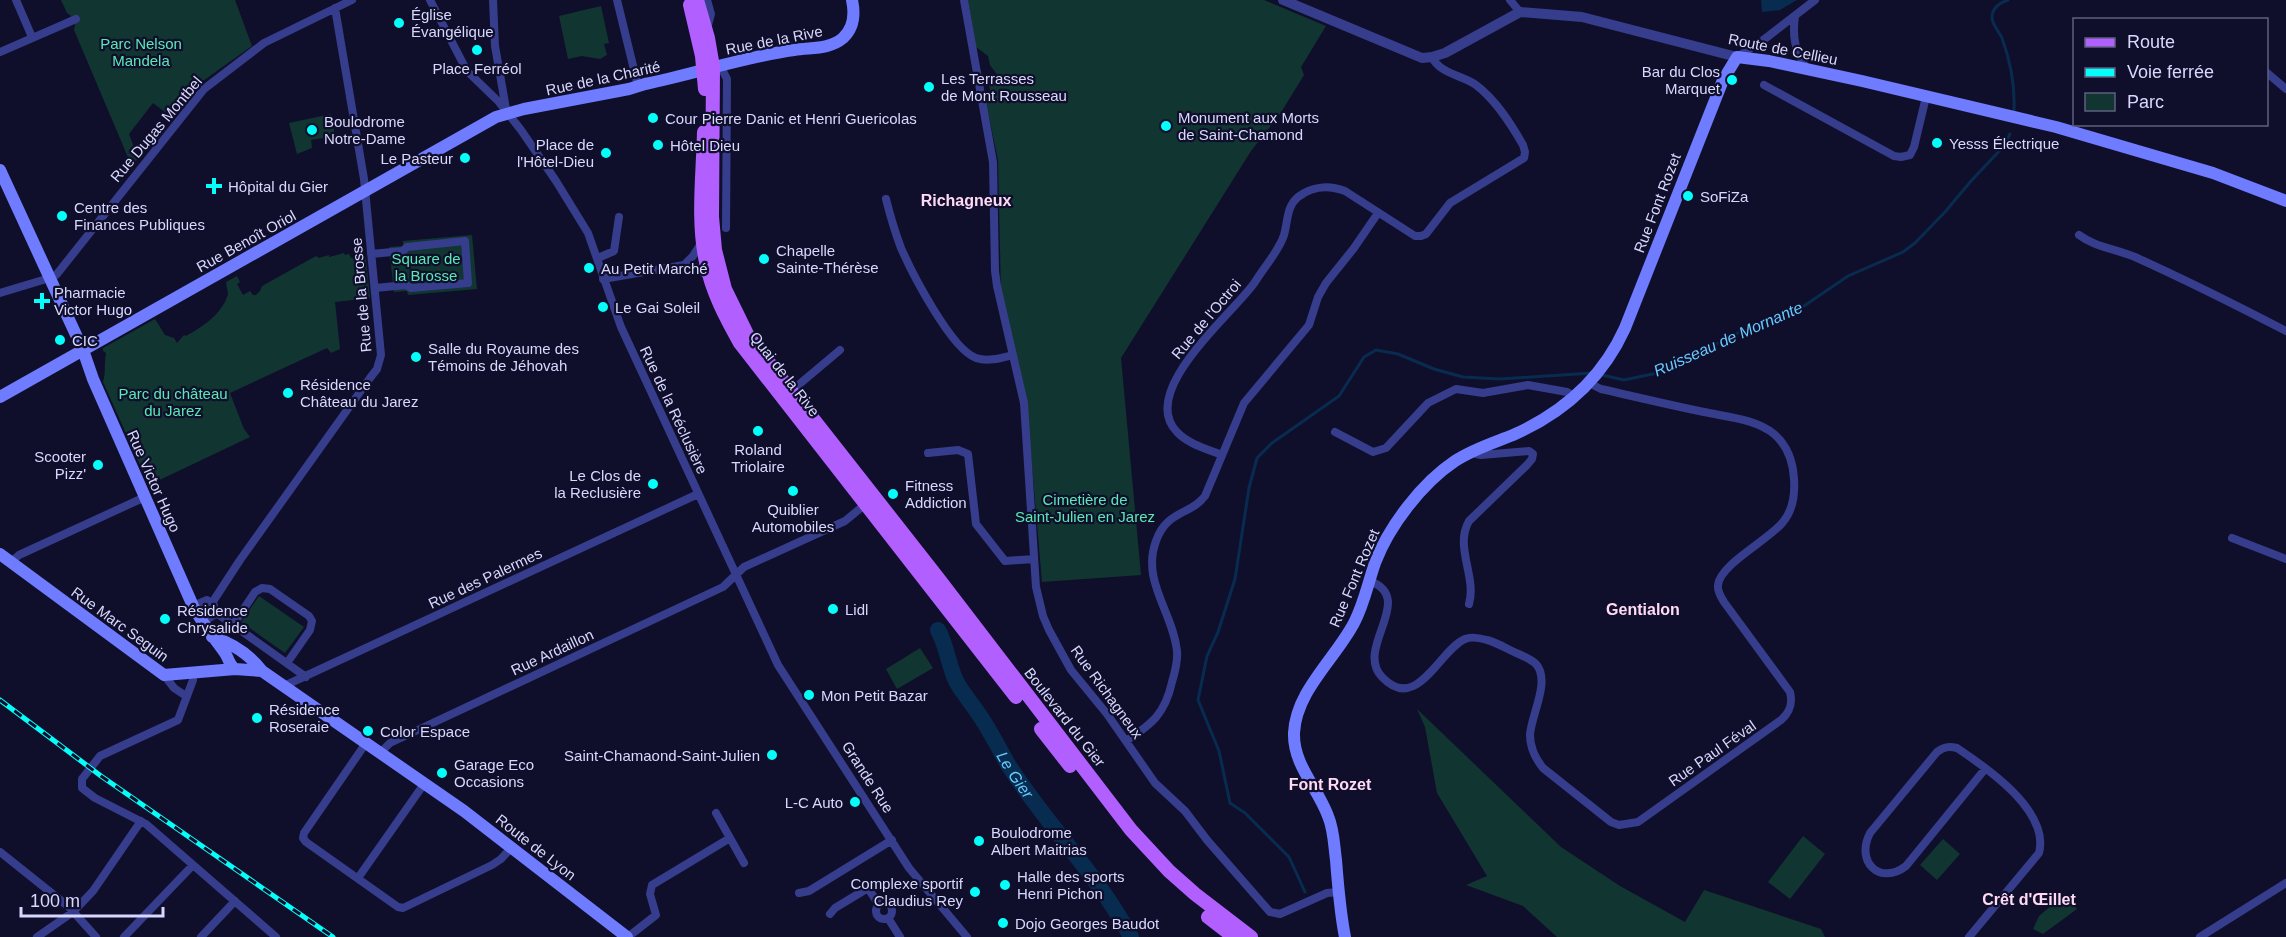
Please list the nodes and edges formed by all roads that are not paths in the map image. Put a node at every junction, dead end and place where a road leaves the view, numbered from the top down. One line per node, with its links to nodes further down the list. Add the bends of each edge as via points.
1 (16, 0): 19 (street)
2 (352, 0): 14 (street, Rue Dugas Montbel)
3 (430, 0): 30 (street, via 467,71)
4 (493, 0): 30 (street)
5 (617, 0): 27 (street)
6 (689, 0): 23 (main road, Quai de la Rive)
7 (697, 0): 18 (main road, Quai de la Rive)
8 (707, 0): 18 (street, via 710,19)
9 (852, 0): 23 (main road, Rue de la Rive, via 853,22 837,43)
10 (964, 0): 51 (street, Rue Richagneux, via 992,155 995,271)
11 (1283, 0): 21 (street, via 1422,58)
12 (1510, 0): 15 (street)
13 (1815, 0): 16 (street)
14 (335, 8): 32 (street, Rue de la Brosse); 43 (street, Rue Dugas Montbel, via 264,43 204,89 61,270)
15 (1520, 12): 21 (street); 22 (street, Route de Cellieu, via 1582,17)
16 (1795, 16): 22 (street); 24 (street, via 1794,44)
17 (76, 19): 19 (street)
18 (705, 27): 23 (main road, Quai de la Rive)
19 (32, 37): 20 (street)
20 (0, 52)
21 (1432, 57): 35 (street, via 1440,68 1482,91 1509,122 1525,152 1521,161 1450,203 1426,234 1415,236)
22 (1737, 57): 24 (main road, Route de Cellieu); 52 (main road, Rue Font Rozet, via 1708,116 1625,328 1612,355)
23 (712, 68): 27 (main road, Rue de la Charité); 37 (street, via 727,79); 39 (main road, Quai de la Rive); 53 (main road, Quai de la Rive, via 712,217 719,270 743,328)
24 (1807, 69): 29 (main road, Route de Cellieu)
25 (2268, 74): 28 (street)
26 (1764, 85): 29 (street, via 1901,157 1910,155 1914,147)
27 (638, 86): 30 (main road, Rue de la Charité)
28 (2286, 89)
29 (1926, 97): 34 (main road, Route de Cellieu, via 2129,147)
30 (507, 112): 32 (main road, Rue Benoît Oriol); 41 (street, Rue de la Réclusière, via 578,216)
31 (1, 174): 43 (main road, Rue Victor Hugo)
32 (365, 192): 40 (street, Rue de la Brosse); 49 (main road, Rue Benoît Oriol)
33 (886, 199): 51 (street, via 913,273 954,340 977,358)
34 (2286, 201)
35 (1378, 213): 59 (street, via 1326,283 1309,325 1245,403); 59 (street, Rue de l'Octroi, via 1334,187 1314,189 1297,198 1288,212 1283,238 1246,294 1184,364 1167,400 1172,426 1179,435)
36 (618, 217): 41 (street, via 614,250)
37 (726, 228)
38 (2079, 235): 48 (street, via 2206,290)
39 (702, 241): 42 (street); 45 (main road, Quai de la Rive)
40 (371, 254): 46 (street, Rue de la Brosse); 46 (street, via 465,242 468,283)
41 (598, 258): 44 (street, Rue de la Réclusière)
42 (684, 265): 44 (street); 45 (street, via 703,271)
43 (50, 278): 47 (street, Rue Dugas Montbel); 49 (main road, Rue Victor Hugo)
44 (603, 279): 60 (street, Rue de la Réclusière)
45 (710, 279): 62 (main road, Quai de la Rive, via 740,344)
46 (375, 288): 70 (street, Rue de la Brosse, via 381,341 377,369)
47 (0, 293)
48 (2286, 331)
49 (83, 350): 54 (main road, Rue Benoît Oriol); 61 (main road, Rue Victor Hugo)
50 (840, 350): 53 (street)
51 (1013, 356): 66 (street, Rue Richagneux, via 1024,403)
52 (1591, 381): 55 (main road, Rue Font Rozet); 69 (street, Rue Paul Féval, via 1601,389 1763,427 1784,445 1795,486 1785,519 1731,566 1718,585 1724,602 1786,684 1792,699 1788,714 1638,822 1619,825 1535,758 1530,734 1541,677 1536,664 1528,658 1489,640 1466,638 1411,687 1386,681 1379,675 1375,653 1389,602 1387,592)
53 (790, 392): 62 (main road, Quai de la Rive)
54 (0, 397)
55 (1575, 397): 56 (street, via 1528,385 1483,393 1456,389 1428,403 1379,452); 57 (main road, Rue Font Rozet, via 1532,426)
56 (1335, 432)
57 (1474, 450): 69 (main road, Rue Font Rozet, via 1440,472 1398,520 1388,533); 71 (street, via 1481,456 1529,451 1533,454 1527,465 1465,528)
58 (928, 453): 66 (street, via 958,450 968,454 977,527 1005,561)
59 (1222, 455): 87 (street, via 1201,501 1170,519 1156,539 1152,574 1175,640 1176,668 1161,712)
60 (698, 494): 68 (street, Rue de la Réclusière); 84 (street, Rue des Palermes)
61 (145, 497): 67 (street); 72 (main road, Rue Victor Hugo)
62 (870, 501): 68 (street, Rue Ardaillon, via 845,521 744,567); 115 (main road, Boulevard du Gier, via 1140,853 1186,899); 116 (main road, Boulevard du Gier, via 1131,830 1169,871)
63 (2232, 538): 65 (street)
64 (0, 554): 67 (main road, Rue Marc Seguin)
65 (2286, 559)
66 (1034, 560): 87 (street, Rue Richagneux, via 1041,608 1063,658)
67 (11, 562): 83 (main road, Rue Marc Seguin)
68 (736, 576): 75 (street, Rue de la Réclusière); 89 (street, Rue Ardaillon, via 684,605 390,743)
69 (1370, 581): 103 (main road, Rue Font Rozet, via 1355,622 1300,706 1295,724 1299,762 1332,826)
70 (212, 603): 72 (street, via 204,601); 73 (street)
71 (1470, 604)
72 (193, 606): 74 (main road, Rue Victor Hugo)
73 (215, 612): 74 (street); 76 (street)
74 (201, 623): 77 (main road, Rue Victor Hugo)
75 (758, 624): 95 (street, Grande Rue, via 778,665)
76 (233, 625): 79 (street); 79 (street, via 255,592 262,588 270,589 309,616 310,630)
77 (212, 637): 78 (main road, Rue Victor Hugo); 80 (main road, Rue Victor Hugo, via 230,665)
78 (243, 652): 80 (main road, via 245,661); 81 (main road, Rue Victor Hugo)
79 (287, 663): 84 (street)
80 (237, 669): 81 (main road); 82 (main road, Rue Marc Seguin)
81 (262, 670): 85 (main road, Rue Victor Hugo)
82 (193, 672): 83 (main road, Rue Marc Seguin); 86 (street)
83 (165, 675): 86 (street)
84 (306, 677): 85 (street, Rue des Palermes)
85 (284, 686): 88 (main road, Rue Victor Hugo)
86 (186, 696): 93 (street, via 176,723 100,756 81,779 88,794)
87 (1126, 741): 103 (street, Rue Richagneux, via 1161,790 1189,816 1270,912 1280,914 1329,892)
88 (366, 743): 89 (main road, Rue Victor Hugo); 100 (street, via 303,838)
89 (380, 753): 91 (main road, Rue Victor Hugo)
90 (1985, 769): 90 (street, via 1906,866 1897,873 1877,872 1869,864 1865,842 1937,752 1944,747 1956,748); 118 (street, via 2025,806 2040,833 2041,843 2039,853)
91 (424, 784): 96 (main road, Route de Lyon); 100 (street)
92 (716, 813): 94 (street)
93 (141, 821): 99 (street); 105 (street, via 106,874)
94 (730, 838): 98 (street); 112 (street, via 652,885 650,894 656,915)
95 (892, 840): 102 (street, via 809,891); 114 (street, Grande Rue, via 913,873)
96 (512, 847): 100 (street, via 492,865 403,908); 112 (main road, Route de Lyon)
97 (0, 852): 105 (street)
98 (744, 863)
99 (193, 865): 104 (street); 109 (street)
100 (358, 878)
101 (2286, 883): 119 (street)
102 (799, 892)
103 (1339, 892): 117 (main road, Rue Font Rozet)
104 (235, 902): 110 (street); 111 (street)
105 (73, 912): 107 (street); 108 (street)
106 (830, 914): 113 (street, via 868,888 879,905 876,912 883,919 888,918)
107 (37, 937)
108 (96, 937)
109 (124, 937)
110 (201, 937)
111 (276, 937)
112 (628, 937)
113 (900, 937)
114 (967, 937)
115 (1234, 937)
116 (1251, 937)
117 (1345, 937)
118 (1969, 937)
119 (2200, 937)

